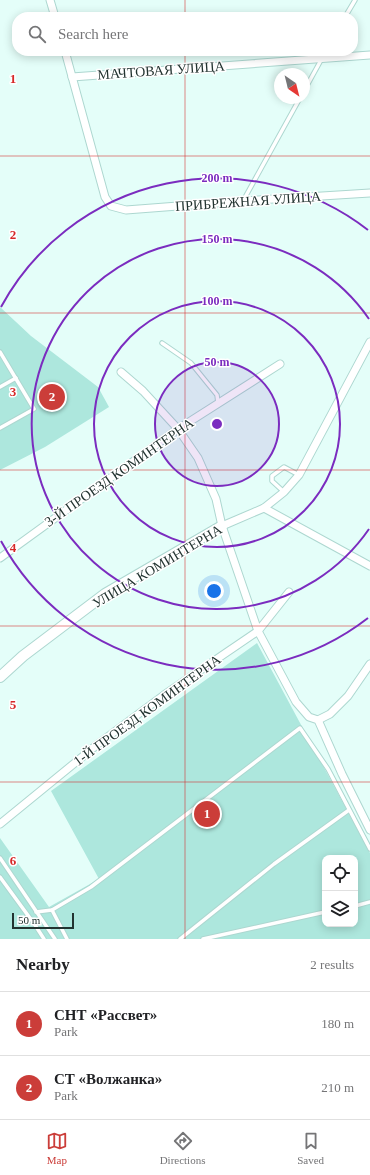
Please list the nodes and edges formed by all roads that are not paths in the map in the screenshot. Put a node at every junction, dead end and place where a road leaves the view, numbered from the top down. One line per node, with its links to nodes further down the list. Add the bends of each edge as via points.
1 (50, 0): 3 (street)
2 (355, 0): 4 (lane)
3 (54, 12)
4 (348, 12)
5 (370, 55): 8 (street, МАЧТОВАЯ УЛИЦА)
6 (66, 56): 10 (street)
7 (354, 56): 9 (street, МАЧТОВАЯ УЛИЦА)
8 (358, 56)
9 (322, 58): 10 (street, МАЧТОВАЯ УЛИЦА); 11 (lane)
10 (72, 77): 14 (street, ПРИБРЕЖНАЯ УЛИЦА, via 105,197 112,206 126,210)
11 (310, 80)
12 (297, 104): 14 (lane)
13 (370, 193): 14 (street, ПРИБРЕЖНАЯ УЛИЦА)
14 (243, 201)
15 (370, 342): 25 (street, УЛИЦА КОМИНТЕРНА)
16 (162, 343): 22 (lane, via 191,363 217,394)
17 (0, 352): 20 (lane)
18 (280, 364): 22 (street, 3-Й ПРОЕЗД КОМИНТЕРНА)
19 (121, 372): 24 (street, via 143,390)
20 (16, 378): 21 (lane); 23 (lane, via 34,409)
21 (0, 387)
22 (218, 404): 24 (street, 3-Й ПРОЕЗД КОМИНТЕРНА)
23 (0, 428)
24 (178, 429): 28 (street, via 198,458 216,499); 29 (street, 3-Й ПРОЕЗД КОМИНТЕРНА)
25 (299, 475): 26 (street, УЛИЦА КОМИНТЕРНА); 26 (lane, via 284,467 272,476 272,481)
26 (284, 492): 27 (street, УЛИЦА КОМИНТЕРНА)
27 (264, 508): 28 (street, УЛИЦА КОМИНТЕРНА); 30 (street)
28 (222, 526): 32 (street); 34 (street, УЛИЦА КОМИНТЕРНА, via 105,594)
29 (0, 558)
30 (370, 566)
31 (289, 592): 32 (street, 1-Й ПРОЕЗД КОМИНТЕРНА)
32 (258, 631): 35 (street, via 296,702 308,717); 37 (street, 1-Й ПРОЕЗД КОМИНТЕРНА, via 104,739)
33 (370, 664): 35 (street, via 348,696 330,714)
34 (0, 677)
35 (318, 720): 38 (street)
36 (349, 810): 39 (lane); 44 (lane, via 328,769 300,728 91,887); 50 (lane, via 274,864)
37 (0, 824)
38 (370, 830)
39 (370, 849)
40 (0, 858): 45 (lane)
41 (0, 877): 47 (lane)
42 (370, 902): 43 (lane)
43 (358, 905)
44 (52, 910): 45 (lane); 49 (lane)
45 (36, 912): 48 (lane)
46 (322, 913): 51 (lane)
47 (44, 939)
48 (55, 939)
49 (67, 939)
50 (180, 939)
51 (203, 939)

